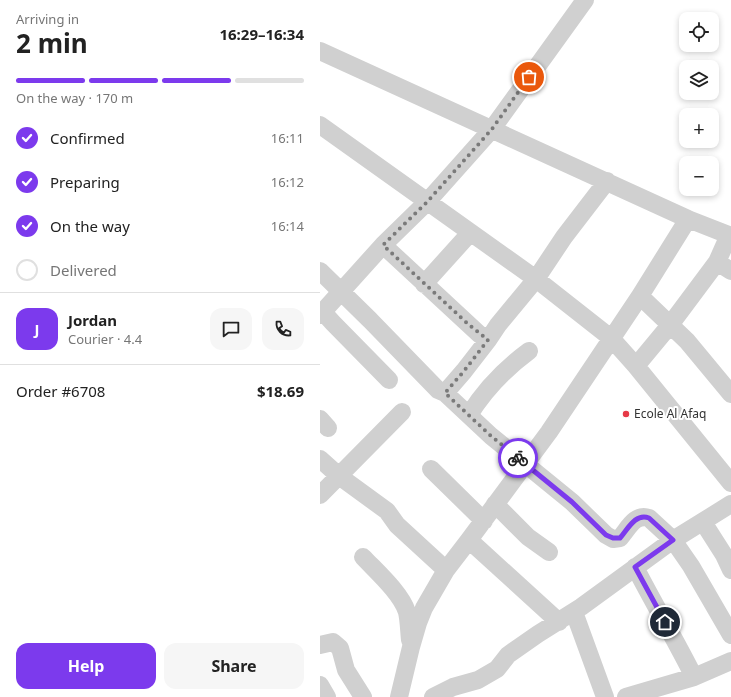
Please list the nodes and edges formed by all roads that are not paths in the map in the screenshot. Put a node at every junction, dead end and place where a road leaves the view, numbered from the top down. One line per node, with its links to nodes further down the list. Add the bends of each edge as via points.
1 (585, 0): 4 (street)
2 (320, 51): 4 (street)
3 (320, 125): 6 (street)
4 (492, 129): 5 (street); 6 (street)
5 (607, 181): 7 (street); 13 (street)
6 (427, 202): 8 (street); 10 (street)
7 (688, 219): 9 (street); 16 (street)
8 (470, 232): 13 (street); 14 (street)
9 (730, 235): 11 (street)
10 (383, 245): 14 (street); 15 (street)
11 (724, 266): 18 (street)
12 (320, 271): 15 (street)
13 (536, 279): 19 (street); 20 (street)
14 (424, 284): 20 (street)
15 (341, 292): 17 (street); 24 (street, via 438,390)
16 (640, 296): 18 (street); 19 (street)
17 (322, 314): 23 (street)
18 (670, 326): 22 (street); 25 (street)
19 (612, 338): 22 (street); 29 (street)
20 (488, 340): 24 (street)
21 (529, 351): 27 (street, via 514,362)
22 (636, 366): 32 (street)
23 (389, 380)
24 (445, 393): 27 (street)
25 (731, 394)
26 (402, 412): 31 (street)
27 (469, 415): 29 (street)
28 (320, 459): 31 (street)
29 (525, 464): 34 (street); 39 (street, via 572,502 606,535 620,538 636,519 644,517 649,518)
30 (431, 469): 36 (street)
31 (339, 476): 33 (street); 43 (street, via 387,511 397,525)
32 (730, 481)
33 (320, 495)
34 (495, 504): 36 (street); 40 (street, via 528,537)
35 (731, 504): 37 (street)
36 (484, 521): 38 (street)
37 (703, 522): 39 (street); 44 (street, via 724,554)
38 (470, 540): 43 (street); 46 (street)
39 (673, 540): 42 (street); 47 (street)
40 (548, 552)
41 (363, 557): 49 (street, via 384,578 407,612)
42 (635, 567): 45 (street); 51 (street)
43 (446, 570): 49 (street, via 424,608)
44 (731, 570)
45 (574, 612): 46 (street); 57 (street)
46 (559, 622): 56 (street, via 508,656 497,669 478,680)
47 (731, 635)
48 (320, 645): 54 (street, via 333,642 340,648 346,670)
49 (410, 647): 55 (street)
50 (731, 661): 51 (street)
51 (694, 676): 58 (street)
52 (320, 685): 53 (street)
53 (327, 697)
54 (364, 697)
55 (399, 697)
56 (433, 697)
57 (605, 697)
58 (626, 697)

